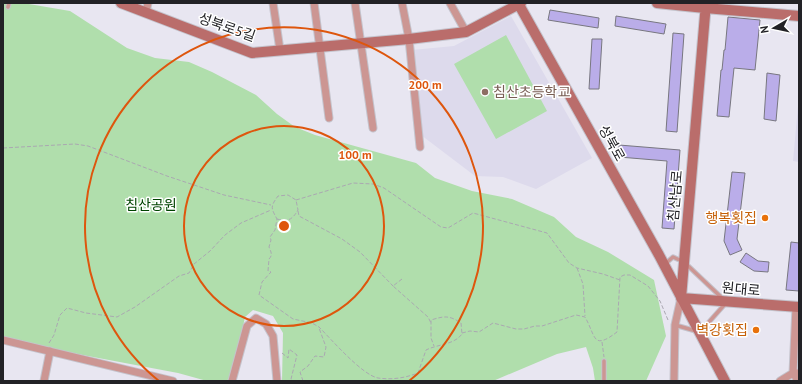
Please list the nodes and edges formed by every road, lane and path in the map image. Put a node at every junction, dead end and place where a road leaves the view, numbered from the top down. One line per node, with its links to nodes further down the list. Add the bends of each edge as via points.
1 (121, 3): 10 (main road, 성북로5길)
2 (273, 3): 16 (street, 성북로5길)
3 (314, 3): 15 (street)
4 (355, 3): 14 (street)
5 (402, 3): 13 (street)
6 (450, 3): 12 (street)
7 (519, 3): 12 (main road, 성북로5길); 27 (main road, 성북로)
8 (657, 3): 9 (main road)
9 (706, 6): 11 (main road); 26 (main road, 침산남로)
10 (147, 8): 16 (main road, 성북로5길, via 252,53)
11 (799, 16)
12 (466, 32): 13 (main road, 성북로5길)
13 (409, 39): 14 (main road, 성북로5길); 20 (street)
14 (361, 43): 15 (main road, 성북로5길); 18 (street)
15 (320, 47): 16 (main road, 성북로5길); 17 (street)
16 (280, 50)
17 (329, 118)
18 (373, 128)
19 (3, 148): 22 (path, via 75,144 88,146 224,195)
20 (420, 148)
21 (296, 200): 22 (path, via 288,195 278,196); 24 (path); 28 (path, via 353,183 373,184 384,188 442,227 448,228 473,213 547,233 569,264)
22 (272, 205): 23 (path)
23 (272, 209): 25 (path); 44 (path, via 241,223 194,264 189,273 179,276 117,317 67,308 60,315 49,343)
24 (298, 210): 25 (path, via 293,218 285,221); 31 (path, via 299,216 360,252)
25 (277, 219): 38 (path, via 275,230 270,237 269,247 272,256 269,259 268,272 271,272 262,282 259,295 293,319)
26 (684, 262): 27 (lane, via 673,257); 32 (main road, 침산남로); 33 (lane)
27 (664, 264): 32 (main road, 성북로)
28 (577, 268): 30 (path); 35 (path, via 583,284)
29 (402, 279): 31 (path)
30 (620, 280): 37 (path, via 624,275 630,275 648,286 660,301 667,319); 42 (path, via 617,332)
31 (393, 286): 36 (path, via 428,317)
32 (681, 298): 33 (main road, 원대로); 37 (street); 39 (main road)
33 (726, 301): 34 (main road, 원대로); 39 (lane)
34 (798, 307): 47 (street)
35 (585, 317): 40 (path, via 576,315 524,329 493,323 479,332 470,331); 42 (path, via 592,335)
36 (431, 324): 40 (path, via 431,320 452,317 461,323); 43 (path)
37 (675, 325): 39 (lane); 57 (street)
38 (318, 327): 48 (path, via 361,369); 54 (path, via 326,347 324,357 315,356 300,372)
39 (699, 332): 58 (main road)
40 (462, 334): 43 (path, via 455,341)
41 (3, 340): 44 (street)
42 (602, 341): 46 (path)
43 (434, 346): 48 (path, via 426,350 418,373 402,379)
44 (50, 351): 49 (street); 50 (street)
45 (280, 351): 53 (path, via 288,358 290,349 297,355)
46 (604, 361): 56 (lane)
47 (796, 373): 59 (street); 60 (street)
48 (376, 378): 55 (path)
49 (44, 381)
50 (173, 381)
51 (232, 381): 52 (street, via 248,326 256,318 266,324 273,336)
52 (277, 381)
53 (292, 381)
54 (303, 381)
55 (376, 381)
56 (604, 381)
57 (674, 381)
58 (725, 381)
59 (780, 381)
60 (798, 381)

